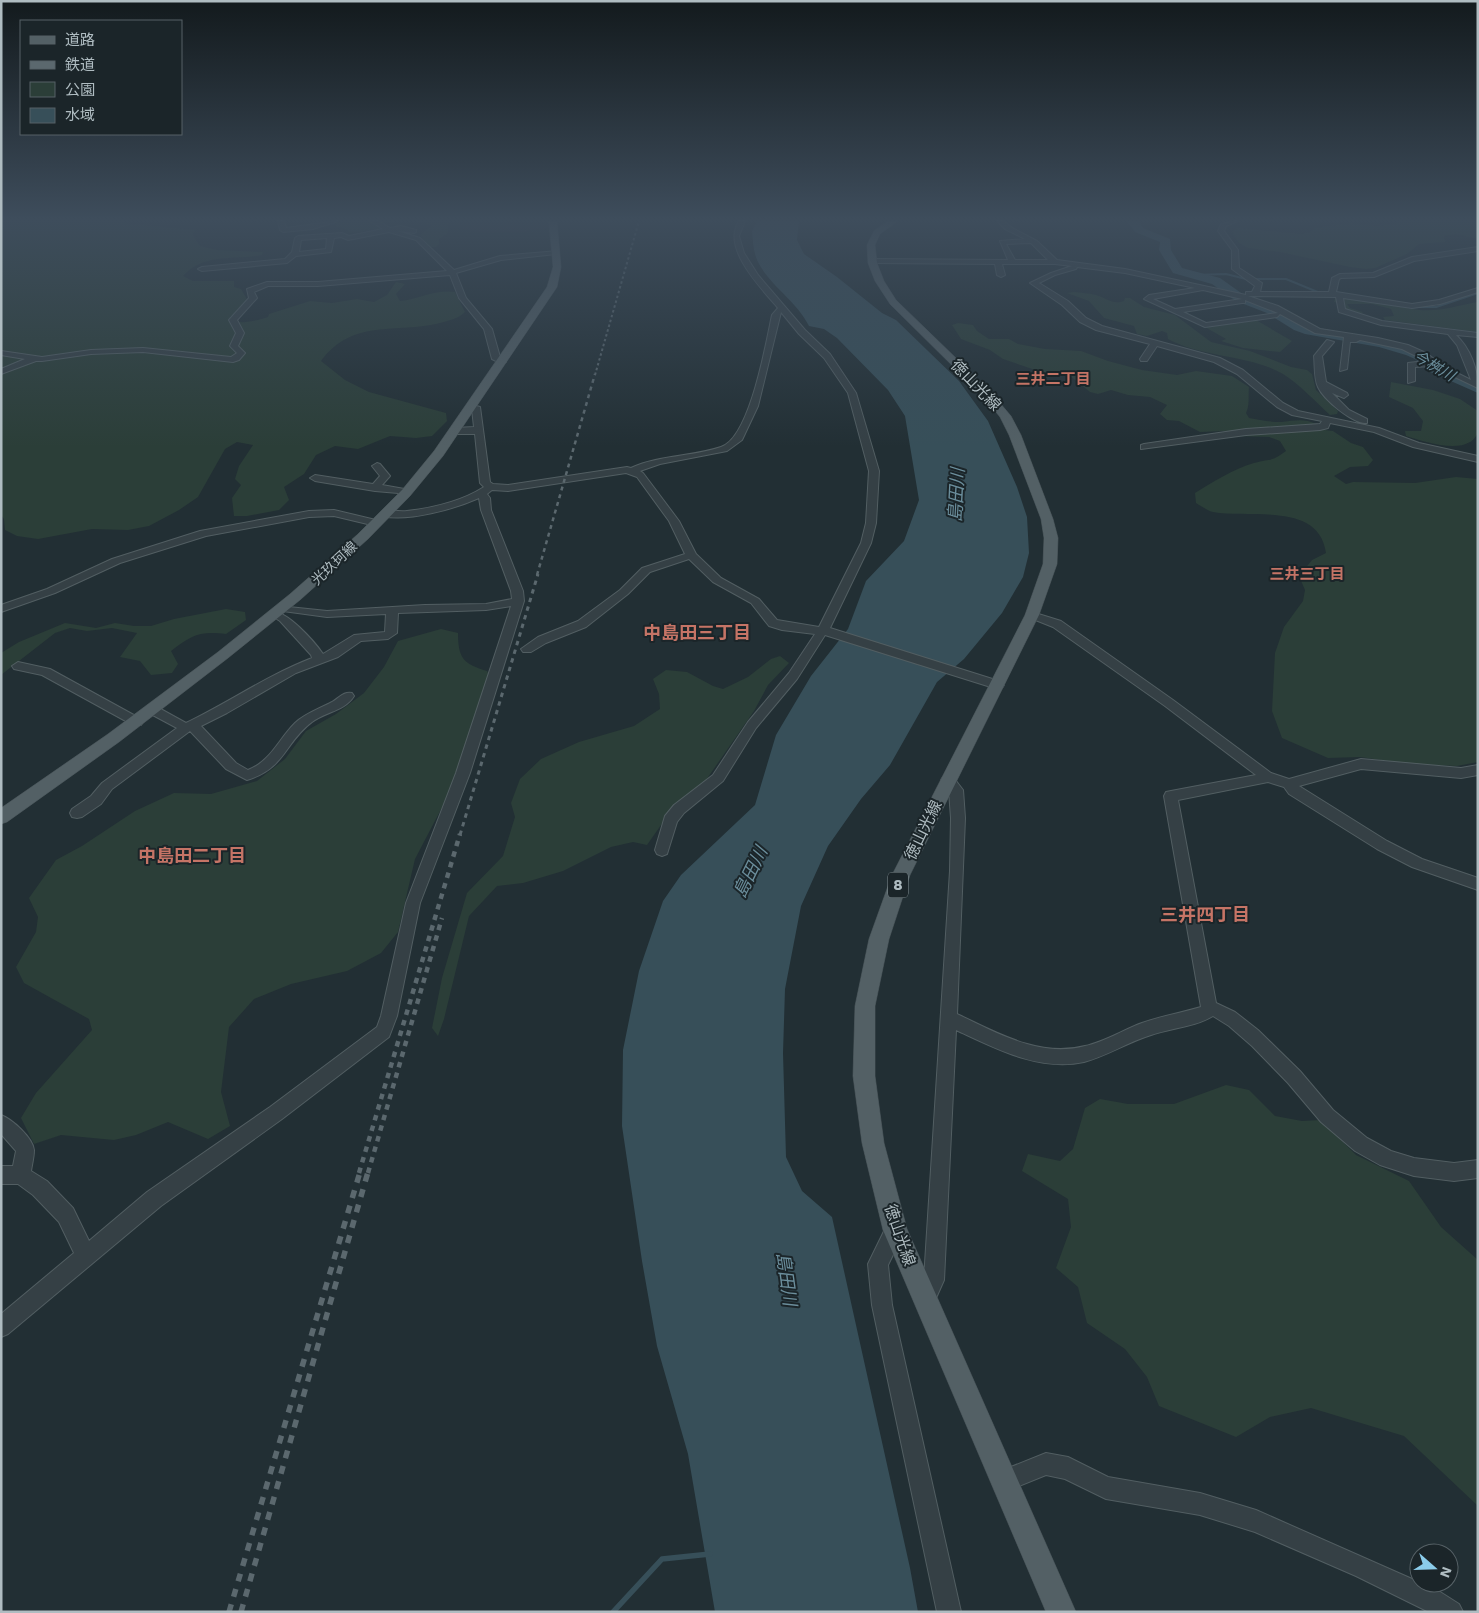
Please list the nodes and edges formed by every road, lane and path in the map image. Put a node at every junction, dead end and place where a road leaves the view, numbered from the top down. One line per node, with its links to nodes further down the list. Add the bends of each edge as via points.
1 (252, 296): 23 (street, via 233,320 240,333 234,346 240,354 234,360 143,350)
2 (462, 296): 25 (street, via 488,329 496,358)
3 (546, 296): 25 (main road, 光玖珂線)
4 (773, 296): 14 (street)
5 (889, 296): 57 (main road, 徳山光線 / 8, via 986,392 1015,435 1051,538 1050,564)
6 (1055, 296): 20 (street, via 1084,320 1100,328)
7 (1160, 296): 15 (street, via 1148,298)
8 (1236, 296): 13 (street)
9 (1250, 296): 13 (street)
10 (1336, 296): 17 (street, via 1346,313 1381,323)
11 (1350, 296): 12 (street, via 1412,306)
12 (1459, 296)
13 (1243, 299): 15 (street); 16 (street); 19 (street, via 1275,308)
14 (783, 308): 45 (street, via 776,315 757,401 731,446 641,466); 58 (street, via 827,356 852,393 874,471 871,523 866,542)
15 (1176, 311): 16 (street, via 1205,325)
16 (1277, 315): 19 (street, via 1301,330)
17 (1450, 331): 18 (street); 28 (street, via 1462,344)
18 (1478, 335)
19 (1327, 337): 21 (street); 27 (street, via 1378,340 1405,347); 31 (street, via 1318,356)
20 (1156, 342): 24 (street); 37 (street, via 1226,364 1294,413)
21 (1345, 344): 26 (street, via 1346,339 1385,345 1408,353); 29 (street)
22 (1, 353): 23 (street)
23 (35, 358): 30 (street)
24 (1144, 359)
25 (503, 360): 35 (main road, 光玖珂線)
26 (1420, 362): 27 (street); 32 (street, via 1412,365); 33 (street)
27 (1435, 364): 28 (street); 33 (street)
28 (1475, 368): 33 (street)
29 (1343, 369)
30 (1, 372)
31 (1320, 381): 34 (street); 36 (street)
32 (1411, 381)
33 (1477, 387)
34 (1344, 395)
35 (472, 406): 39 (main road, 光玖珂線); 40 (street, via 476,408)
36 (1346, 412): 38 (street, via 1343,420); 41 (street)
37 (1325, 420): 38 (street); 42 (street, via 1326,424 1320,427 1246,432)
38 (1336, 420): 41 (street)
39 (455, 431): 40 (street); 49 (main road, 光玖珂線)
40 (480, 432): 47 (street, via 485,483)
41 (1395, 436): 43 (street, via 1416,445)
42 (1144, 447)
43 (1478, 459)
44 (377, 466): 48 (street, via 384,476)
45 (633, 471): 47 (street, via 508,488); 52 (street, via 640,474 674,521)
46 (315, 478): 48 (street)
47 (491, 487): 50 (street)
48 (375, 488): 49 (street)
49 (407, 492): 51 (main road, 光玖珂線)
50 (482, 495): 51 (street, via 460,503); 53 (street, via 518,591)
51 (381, 518): 54 (street, via 309,514 204,533 116,560 51,591); 55 (main road, 光玖珂線)
52 (691, 555): 58 (street, via 717,580 755,601 773,623); 59 (street, via 646,570 624,592 582,624)
53 (518, 601): 56 (street); 82 (street, via 463,773 413,903 383,1032 154,1199)
54 (1, 608)
55 (279, 611): 56 (street, via 326,614); 60 (street, via 317,654); 64 (main road, 光玖珂線)
56 (392, 612): 60 (street, via 391,633 388,635 358,638)
57 (1032, 614): 62 (main road, 徳山光線 / 8); 68 (street, via 1057,624 1169,702)
58 (827, 631): 62 (street); 73 (street, via 752,725 718,778 670,820)
59 (527, 649)
60 (318, 660): 66 (street, via 292,670)
61 (18, 666): 65 (street, via 46,672)
62 (998, 684): 69 (main road, 徳山光線 / 8)
63 (348, 696): 66 (street, via 343,702 308,719 278,758 261,772 247,776)
64 (153, 710): 65 (main road, 光玖珂線); 66 (street)
65 (137, 722): 72 (main road, 光玖珂線)
66 (189, 727): 71 (street, via 107,786 96,800)
67 (1478, 770): 70 (street, via 1461,773 1361,764)
68 (1266, 776): 70 (street); 75 (street, via 1171,796)
69 (948, 780): 76 (street, via 956,790 958,818); 81 (main road, 徳山光線 / 8, via 901,875 878,939 865,1006 864,1076 873,1143)
70 (1289, 784): 74 (street, via 1417,863)
71 (77, 812)
72 (1, 817)
73 (662, 850)
74 (1478, 884)
75 (1209, 1006): 76 (street, via 1207,1012 1188,1019 1150,1028 1084,1054 1060,1058 1044,1057); 78 (street, via 1220,1010 1242,1027 1295,1078 1326,1116 1381,1157 1412,1168 1444,1172)
76 (948, 1018): 83 (street, via 934,1280)
77 (1, 1123): 79 (street, via 24,1149)
78 (1478, 1169)
79 (21, 1174): 80 (street); 82 (street, via 66,1215)
80 (1, 1175)
81 (895, 1230): 83 (main road, 徳山光線 / 8); 86 (street, via 878,1264 882,1305)
82 (85, 1255): 84 (street)
83 (925, 1300): 85 (main road, 徳山光線 / 8)
84 (1, 1327)
85 (1004, 1481): 87 (main road, 徳山光線 / 8); 88 (street, via 1046,1464 1068,1468 1106,1488 1200,1504 1256,1521 1413,1591)
86 (949, 1612)
87 (1061, 1612)
88 (1452, 1612)

